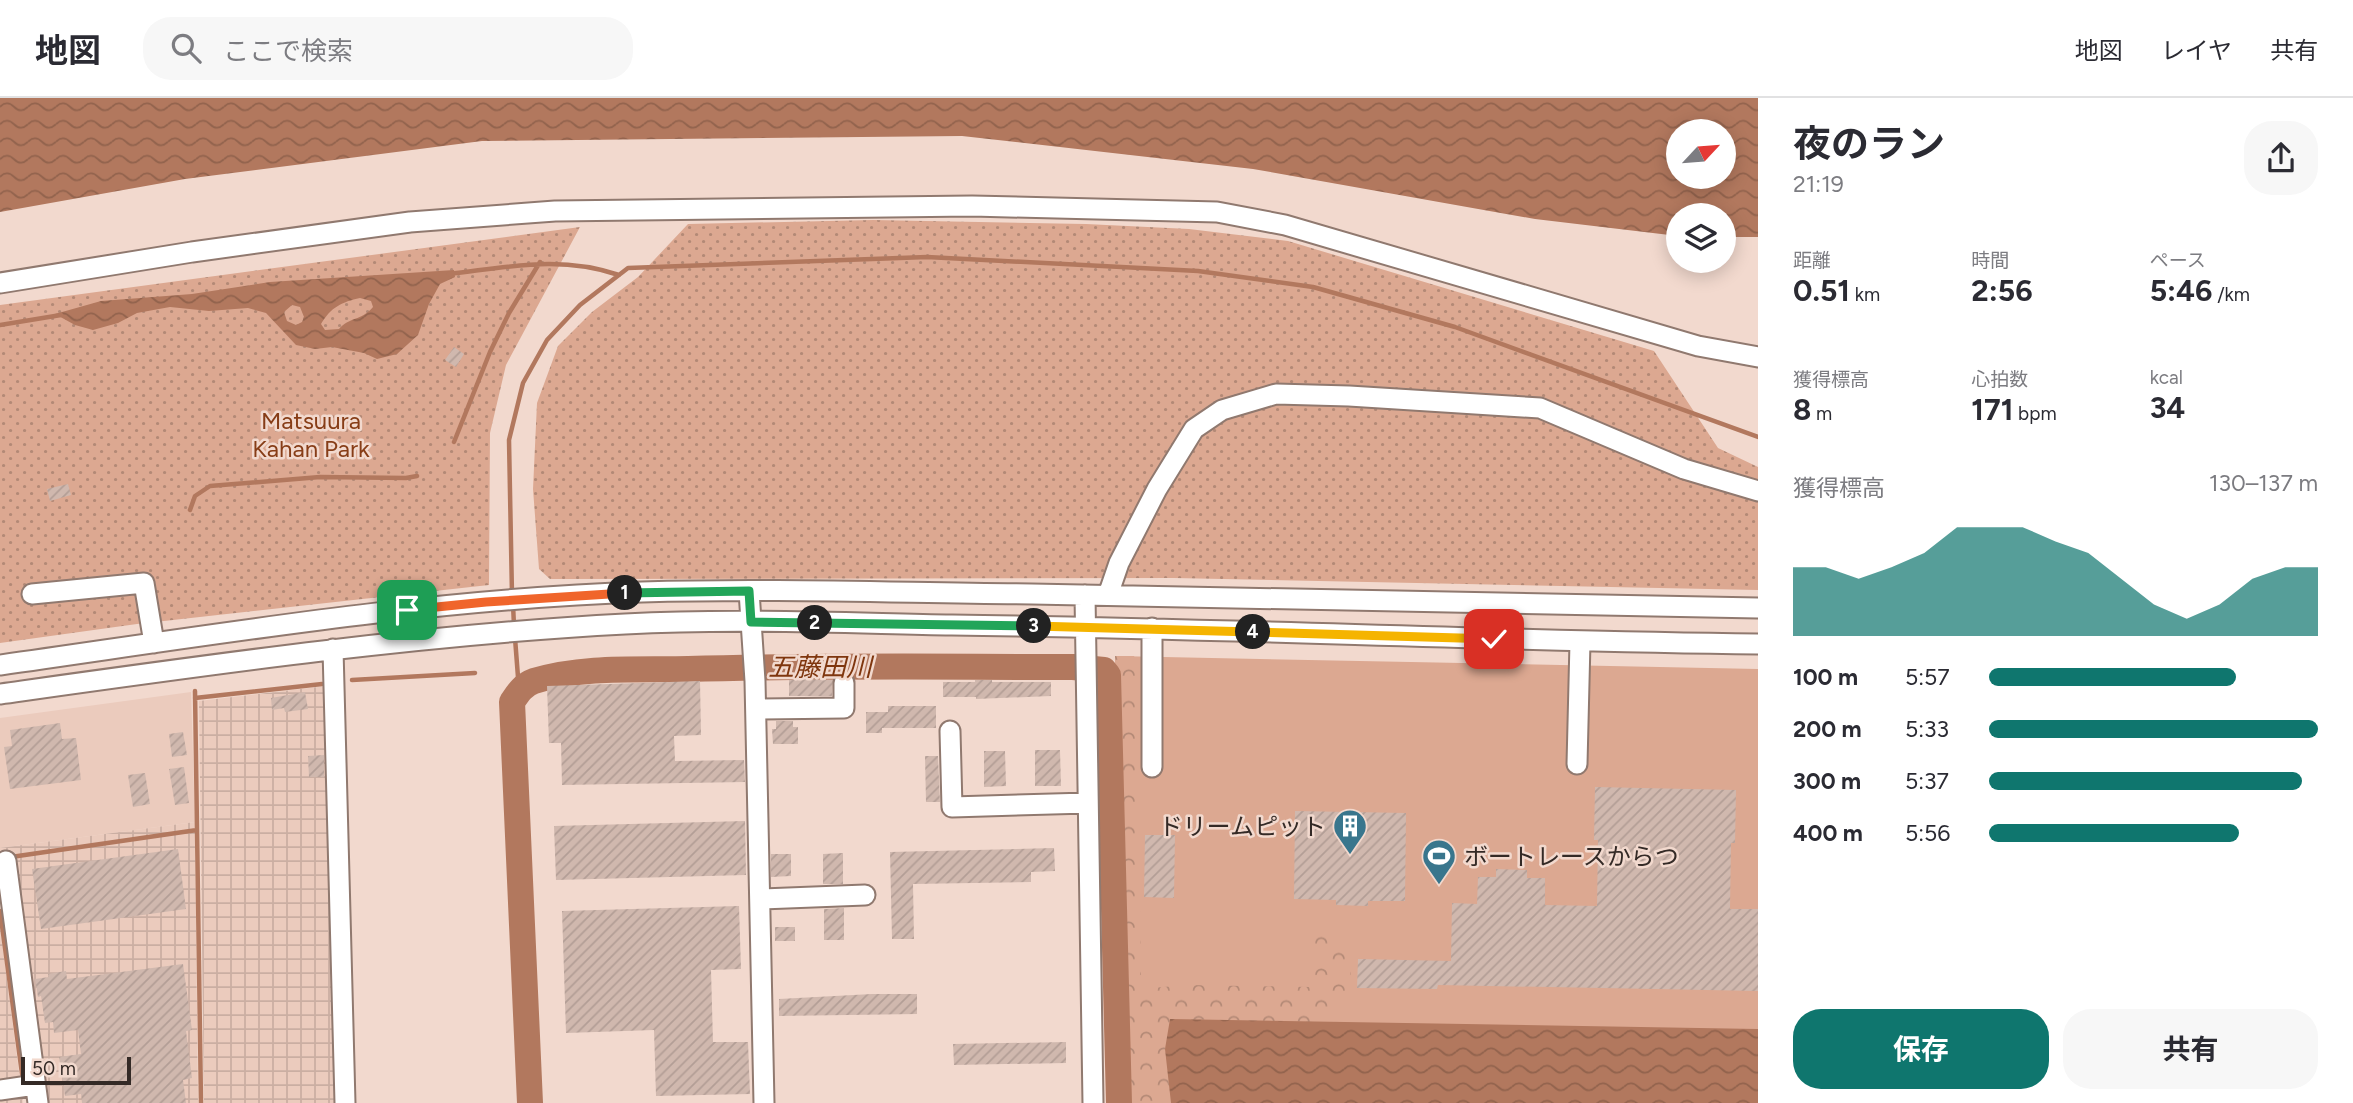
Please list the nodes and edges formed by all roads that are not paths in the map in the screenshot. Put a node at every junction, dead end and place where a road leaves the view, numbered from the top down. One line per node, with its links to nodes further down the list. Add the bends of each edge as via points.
1 (0, 283): 2 (street, via 410,222 555,211 972,206 1217,212 1285,225 1698,346)
2 (1758, 357)
3 (1758, 491): 7 (street, via 1684,469 1541,408 1276,394 1222,410 1194,429 1157,489)
4 (749, 591): 6 (street); 9 (street); 13 (street, via 639,592 486,602)
5 (32, 594): 13 (street, via 144,583)
6 (1085, 595): 7 (street); 10 (street)
7 (1108, 595): 8 (street)
8 (1758, 608)
9 (751, 622): 10 (street); 15 (street, via 628,624); 19 (street)
10 (1085, 626): 11 (street); 23 (street)
11 (1152, 628): 12 (street); 22 (street)
12 (1580, 642): 14 (street); 21 (street)
13 (154, 643): 16 (street)
14 (1758, 644)
15 (333, 649): 18 (street); 29 (street)
16 (0, 665)
17 (844, 683): 19 (street, via 844,708)
18 (0, 694)
19 (756, 709): 26 (street)
20 (950, 732): 23 (street, via 952,807)
21 (1577, 764)
22 (1152, 767)
23 (1088, 803): 31 (street)
24 (6, 861): 28 (street)
25 (865, 895): 26 (street)
26 (760, 899): 30 (street)
27 (0, 1090): 28 (street)
28 (37, 1094)
29 (345, 1103)
30 (764, 1103)
31 (1093, 1103)

